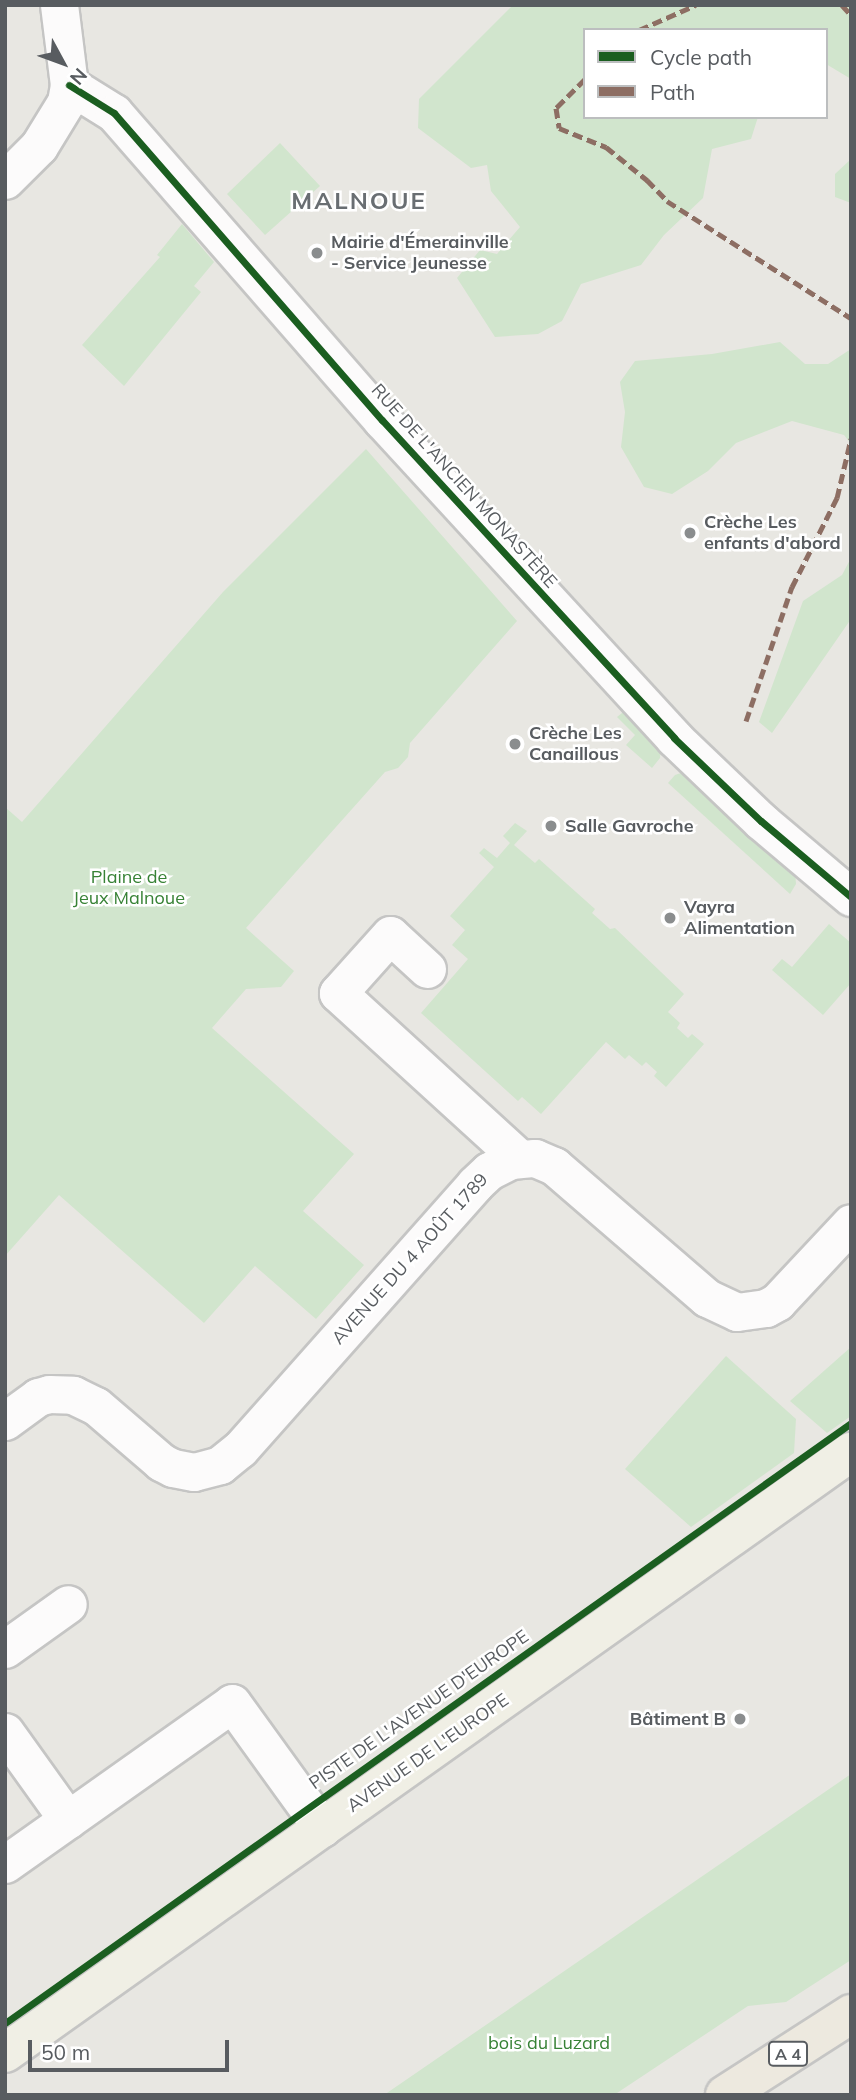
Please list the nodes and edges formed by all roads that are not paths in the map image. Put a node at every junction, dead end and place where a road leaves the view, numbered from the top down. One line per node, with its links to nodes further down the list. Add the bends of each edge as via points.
1 (59, 5): 2 (street)
2 (69, 85): 3 (street, via 52,128); 4 (street, RUE DE L'ANCIEN MONASTÈRE, via 101,102 121,121 374,411 674,738 761,821)
3 (5, 180)
4 (851, 897)
5 (427, 969): 6 (street, via 390,935 338,993)
6 (519, 1158): 7 (street, via 554,1166 707,1298 737,1312 777,1302); 8 (street, AVENUE DU 4 AOÛT 1789, via 489,1171 475,1184 240,1449 220,1465 194,1472 173,1468 96,1406 73,1395 38,1397)
7 (851, 1223)
8 (5, 1421)
9 (851, 1452): 14 (main road, AVENUE DE L'EUROPE)
10 (68, 1604): 11 (street)
11 (5, 1649)
12 (5, 1732): 13 (street)
13 (68, 1820): 14 (street, via 232,1703); 15 (street)
14 (322, 1828): 17 (main road, AVENUE DE L'EUROPE)
15 (5, 1864)
16 (851, 2014): 18 (highway, A 4)
17 (5, 2053)
18 (725, 2095)

